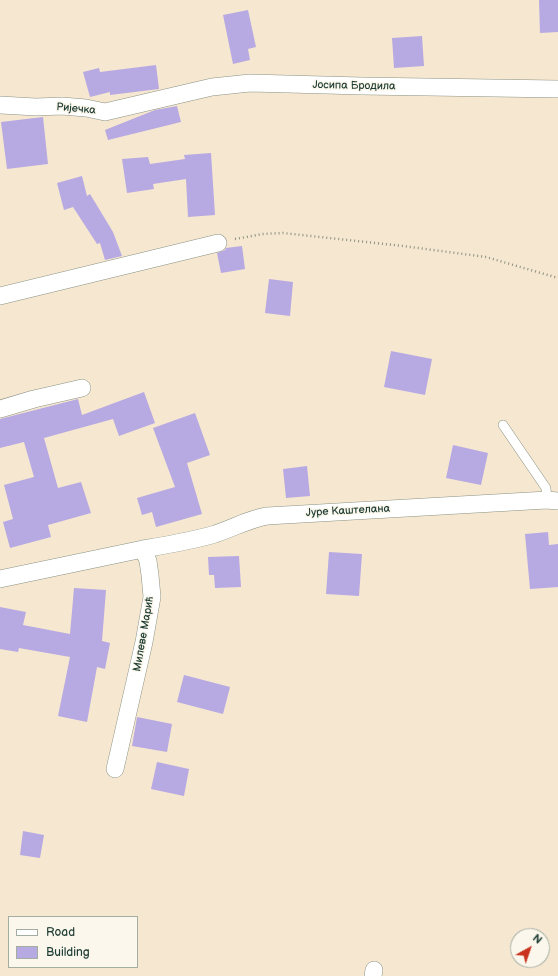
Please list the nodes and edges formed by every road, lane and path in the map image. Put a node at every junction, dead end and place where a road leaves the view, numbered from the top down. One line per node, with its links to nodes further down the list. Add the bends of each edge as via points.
1 (558, 89): 2 (street, Јосипа Бродила, via 250,83 212,87)
2 (151, 102): 3 (street, Ријечка, via 105,112 62,106)
3 (0, 105)
4 (218, 243): 5 (path, via 264,234 315,236 486,257); 6 (street)
5 (558, 278)
6 (0, 296)
7 (82, 388): 8 (street)
8 (0, 409)
9 (503, 426): 10 (lane)
10 (553, 500): 11 (street, Јуре Каштелана, via 267,516 253,518 215,534)
11 (143, 549): 12 (street); 13 (street, Милеве Марић, via 148,561 152,597)
12 (0, 579)
13 (115, 769)

